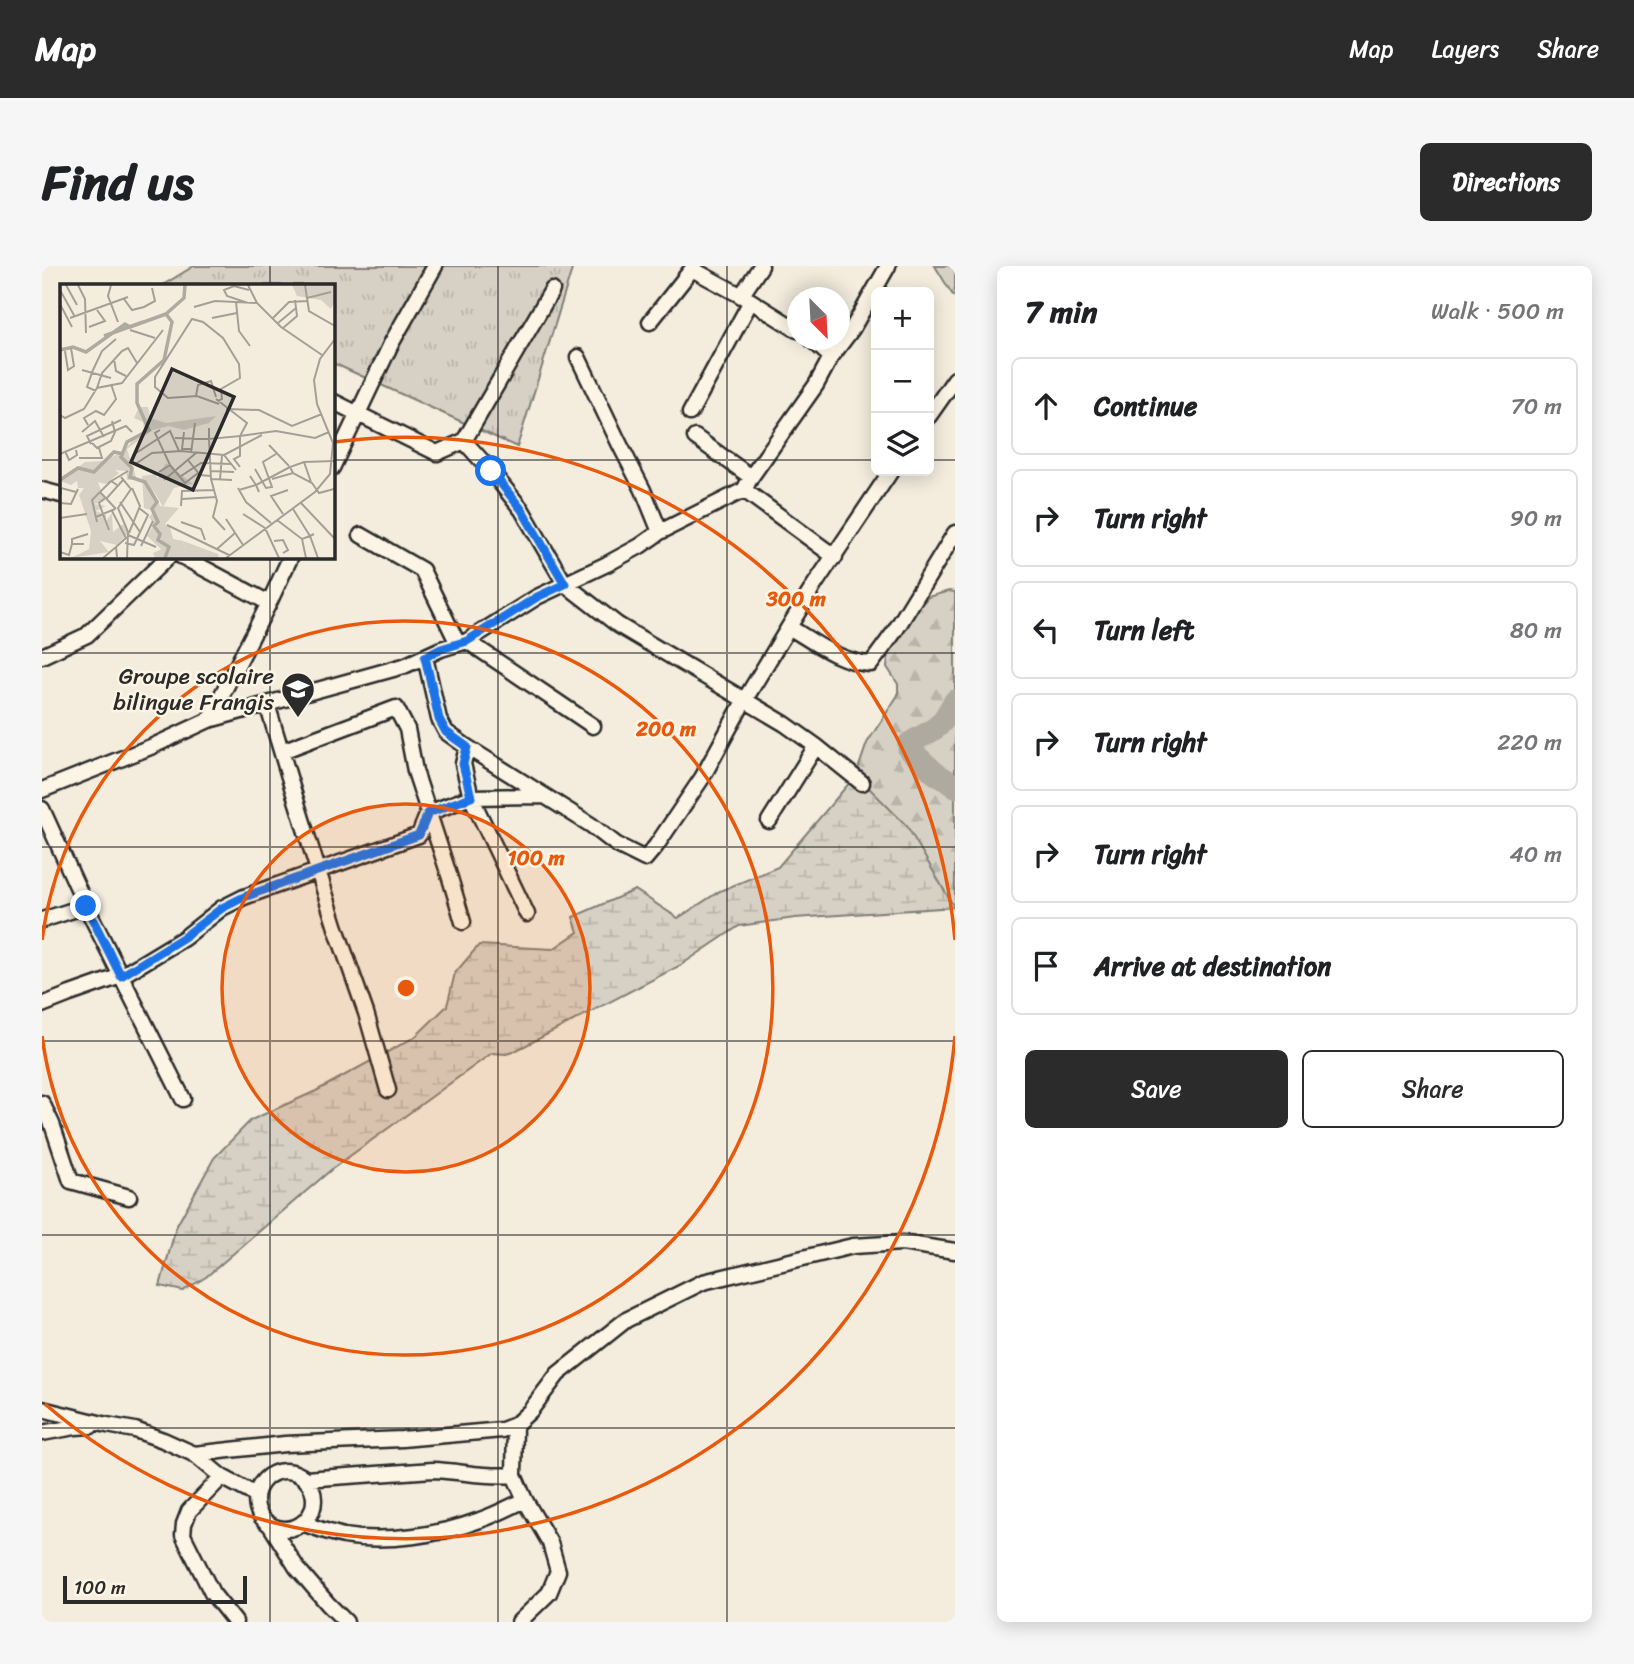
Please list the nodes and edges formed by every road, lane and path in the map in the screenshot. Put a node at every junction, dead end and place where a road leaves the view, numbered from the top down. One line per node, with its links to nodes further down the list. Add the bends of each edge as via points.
1 (435, 266): 14 (street, via 391,344)
2 (761, 266): 5 (street)
3 (888, 266): 10 (street)
4 (552, 290): 17 (street)
5 (746, 299): 6 (street, via 692,269); 7 (street); 15 (street)
6 (650, 322)
7 (787, 324)
8 (823, 350): 10 (street)
9 (578, 357): 23 (street)
10 (831, 357): 20 (street)
11 (955, 379): 13 (street)
12 (334, 402): 14 (street)
13 (931, 413)
14 (360, 414): 17 (street, via 437,453); 18 (street)
15 (690, 414)
16 (695, 437): 20 (street)
17 (464, 441): 30 (street, via 522,510)
18 (334, 464)
19 (888, 476): 26 (street)
20 (747, 483): 23 (street); 26 (street)
21 (42, 490): 22 (street)
22 (60, 495)
23 (660, 532): 30 (street)
24 (955, 533): 32 (street, via 871,664 844,658)
25 (361, 535): 33 (street, via 422,570)
26 (835, 557): 32 (street)
27 (167, 558): 34 (street, via 87,635)
28 (185, 558): 31 (street)
29 (290, 558): 31 (street)
30 (565, 584): 33 (street); 36 (street, via 618,625)
31 (269, 603): 38 (street)
32 (789, 627): 36 (street)
33 (463, 642): 35 (street); 39 (street)
34 (42, 656)
35 (425, 657): 37 (street); 41 (street, via 439,719 446,732)
36 (744, 701): 40 (street); 45 (street, via 702,778 645,859)
37 (267, 704): 38 (street); 42 (street)
38 (209, 720): 44 (street)
39 (593, 726)
40 (816, 746): 43 (street); 49 (street)
41 (467, 747): 45 (street); 46 (street, via 463,764)
42 (282, 751): 48 (street, via 397,708 407,729); 50 (street)
43 (862, 783)
44 (42, 790)
45 (544, 796): 46 (street)
46 (471, 797): 48 (street); 52 (street)
47 (42, 809): 51 (street)
48 (428, 813): 50 (street, via 419,835); 54 (street)
49 (769, 821)
50 (319, 871): 55 (street, via 222,908); 57 (street)
51 (86, 906): 53 (street); 55 (street)
52 (527, 914)
53 (42, 920)
54 (463, 922)
55 (121, 976): 56 (street); 58 (street)
56 (42, 1005)
57 (388, 1090)
58 (183, 1098)
59 (42, 1103): 60 (street, via 71,1181)
60 (130, 1197)
61 (955, 1251): 64 (street, via 902,1243 853,1246 703,1282 626,1320 558,1374)
62 (42, 1409): 63 (street)
63 (107, 1425): 65 (street); 66 (street, via 135,1430)
64 (515, 1425): 66 (street, via 502,1430); 67 (street)
65 (42, 1433)
66 (194, 1454): 68 (street)
67 (514, 1475): 69 (street, via 433,1470); 71 (street)
68 (222, 1477): 70 (street); 74 (street, via 188,1511 183,1535 212,1592)
69 (305, 1479): 70 (street, via 296,1473 276,1472 260,1485); 72 (street, via 314,1502)
70 (256, 1495): 73 (street, via 261,1517)
71 (525, 1500): 72 (street, via 480,1520 398,1538 347,1536); 76 (street, via 550,1543 558,1572 549,1593)
72 (302, 1523): 73 (street, via 286,1529)
73 (270, 1525): 75 (street, via 297,1568)
74 (235, 1622)
75 (346, 1622)
76 (519, 1622)

